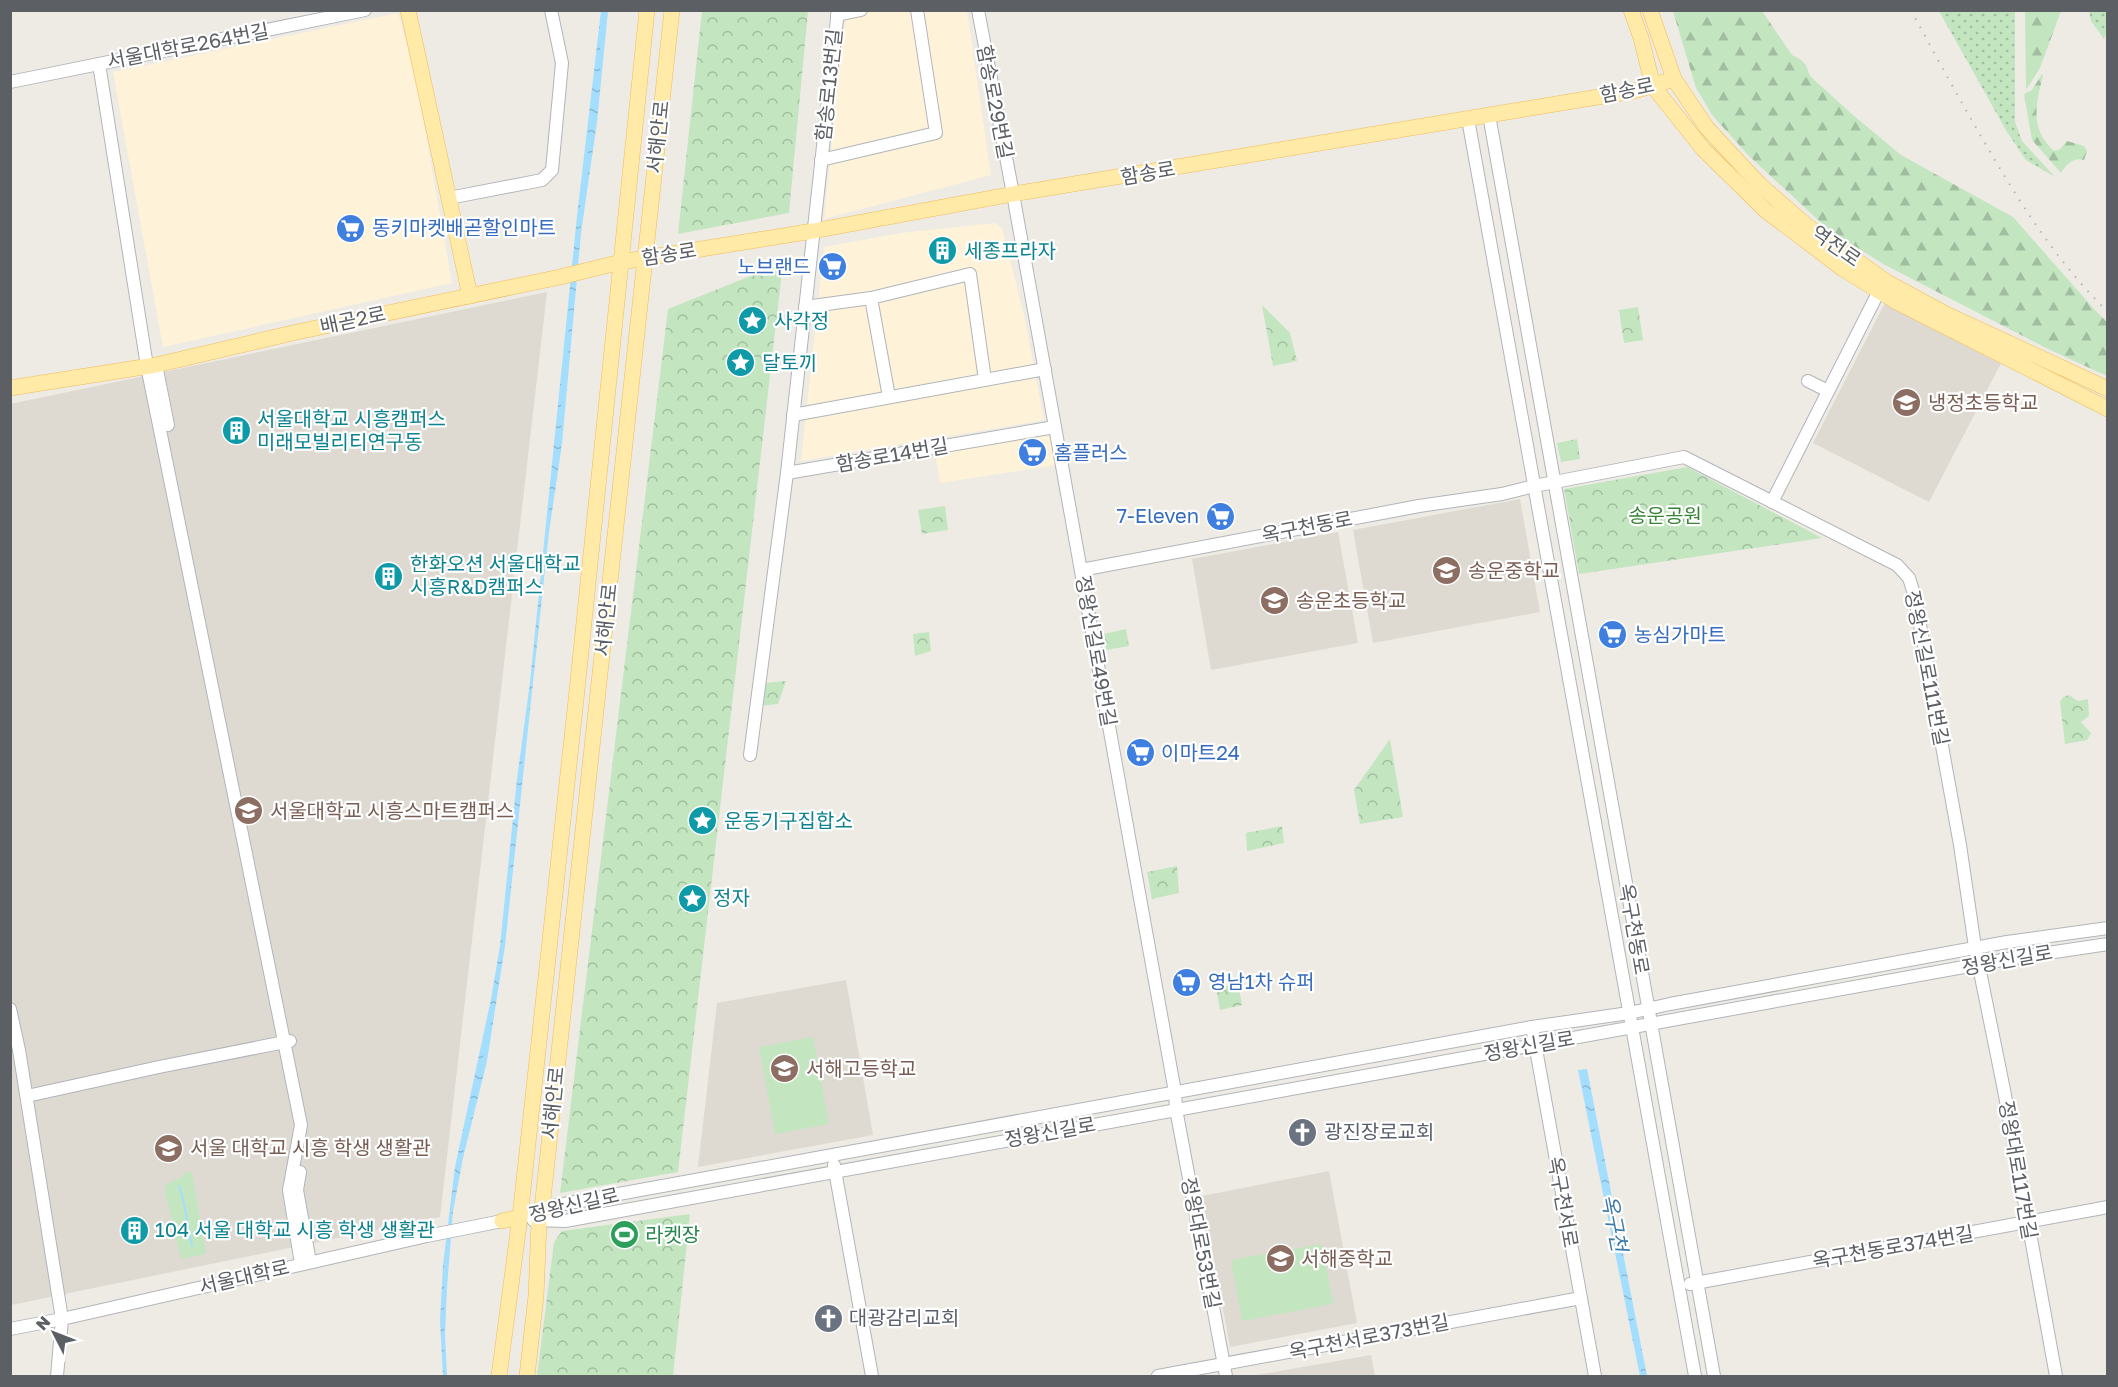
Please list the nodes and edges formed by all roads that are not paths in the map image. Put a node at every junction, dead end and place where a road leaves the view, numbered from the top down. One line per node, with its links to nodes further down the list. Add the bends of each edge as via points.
1 (365, 10): 12 (street, 서울대학로264번길)
2 (408, 10): 20 (main road)
3 (551, 10): 20 (street, via 562,63 552,170 542,180)
4 (646, 10): 23 (main road, 서해안로)
5 (672, 10): 22 (main road, 서해안로)
6 (861, 10): 11 (street)
7 (917, 10): 18 (street, 함송로13번길, via 936,133)
8 (978, 10): 19 (street, 함송로29번길)
9 (1631, 10): 15 (main road, 역전로)
10 (1650, 10): 13 (main road, 역전로)
11 (837, 13): 18 (street, 함송로13번길)
12 (99, 64): 14 (street, 서울대학로264번길); 28 (street)
13 (1674, 79): 15 (main road, 함송로); 33 (main road, 역전로, via 1707,128 1760,185 1808,226 1887,282 1946,314)
14 (10, 82)
15 (1653, 86): 16 (main road, 함송로); 24 (main road, 역전로, via 1703,149 1765,210)
16 (1489, 115): 17 (main road, 함송로); 40 (street, 옥구천동로)
17 (1468, 119): 19 (main road, 함송로); 41 (street, 옥구천동로)
18 (821, 160): 21 (street, 함송로13번길)
19 (1013, 194): 21 (main road, 함송로); 29 (street, 정왕신길로49번길)
20 (449, 198): 25 (main road)
21 (813, 231): 22 (main road, 함송로); 27 (street)
22 (645, 258): 23 (main road, 함송로); 63 (main road, 서해안로)
23 (621, 262): 25 (main road, 배곧2로); 65 (main road, 서해안로)
24 (1880, 291): 34 (street); 36 (main road, 역전로)
25 (470, 296): 28 (main road, 배곧2로)
26 (871, 297): 27 (street); 30 (street, via 970,274); 35 (street)
27 (805, 307): 37 (street)
28 (151, 365): 32 (main road, 배곧2로); 55 (street)
29 (1045, 369): 30 (street); 38 (street, 정왕신길로49번길)
30 (985, 380): 35 (street)
31 (1808, 381): 34 (street)
32 (10, 388)
33 (2108, 389)
34 (1828, 391): 42 (street)
35 (889, 397): 37 (street)
36 (2108, 409)
37 (793, 415): 39 (street)
38 (1055, 427): 39 (street, 함송로14번길); 43 (street, 정왕신길로49번길)
39 (787, 473): 44 (street)
40 (1554, 482): 41 (street, 옥구천동로); 42 (street, 정왕신길로111번길, via 1684,457); 50 (street, 옥구천동로)
41 (1534, 486): 43 (street, 옥구천동로); 51 (street, 옥구천동로)
42 (1772, 502): 47 (street, 정왕신길로111번길, via 1898,566 1909,578 1955,818)
43 (1081, 570): 57 (street, 정왕신길로49번길)
44 (750, 755)
45 (2108, 927): 47 (street, 정왕신길로)
46 (2108, 944): 48 (street, 정왕신길로)
47 (1975, 948): 48 (street, 정왕신길로111번길); 50 (street, 정왕신길로)
48 (1980, 964): 52 (street, 정왕신길로); 66 (street, 정왕대로117번길)
49 (10, 1009): 58 (street)
50 (1648, 1010): 51 (street, 정왕신길로); 52 (street, 옥구천동로)
51 (1629, 1013): 53 (street, 정왕신길로); 54 (street, 옥구천동로)
52 (1651, 1025): 54 (street, 정왕신길로); 68 (street, 옥구천동로)
53 (1532, 1027): 56 (street, 옥구천서로); 57 (street, 정왕신길로)
54 (1632, 1028): 56 (street, 정왕신길로); 69 (street, 옥구천동로)
55 (287, 1041): 58 (street); 67 (street, via 308,1127 297,1190)
56 (1536, 1045): 59 (street, 정왕신길로); 70 (street, 옥구천서로)
57 (1175, 1092): 59 (street, 정왕신길로49번길); 60 (street, 정왕신길로)
58 (27, 1096): 71 (street)
59 (1176, 1109): 61 (street, 정왕신길로); 74 (street, 정왕대로53번길)
60 (832, 1154): 61 (street); 63 (street, 정왕신길로)
61 (835, 1171): 63 (street, 정왕신길로, via 565,1221); 80 (street)
62 (2108, 1207): 66 (street, 옥구천동로374번길)
63 (540, 1220): 65 (street, 정왕신길로); 73 (main road, 서해안로); 79 (main road, 서해안로)
64 (502, 1221): 65 (main road); 67 (street, 서울대학로)
65 (519, 1222): 73 (main road, 서해안로); 76 (main road, 서해안로)
66 (2028, 1222): 68 (street, 옥구천동로374번길); 85 (street, 정왕대로117번길)
67 (305, 1263): 71 (street, 서울대학로)
68 (1697, 1283): 69 (street, 옥구천동로374번길); 84 (street, 옥구천동로)
69 (1679, 1286): 83 (street, 옥구천동로)
70 (1581, 1298): 74 (street, 옥구천서로373번길); 82 (street, 옥구천서로)
71 (62, 1319): 72 (street, 서울대학로); 75 (street)
72 (10, 1329)
73 (516, 1351): 77 (main road); 78 (main road)
74 (1225, 1370): 81 (street, 옥구천서로373번길)
75 (57, 1377)
76 (499, 1377)
77 (508, 1377)
78 (518, 1377)
79 (527, 1377)
80 (872, 1377)
81 (1158, 1377)
82 (1595, 1377)
83 (1695, 1377)
84 (1714, 1377)
85 (2056, 1377)

